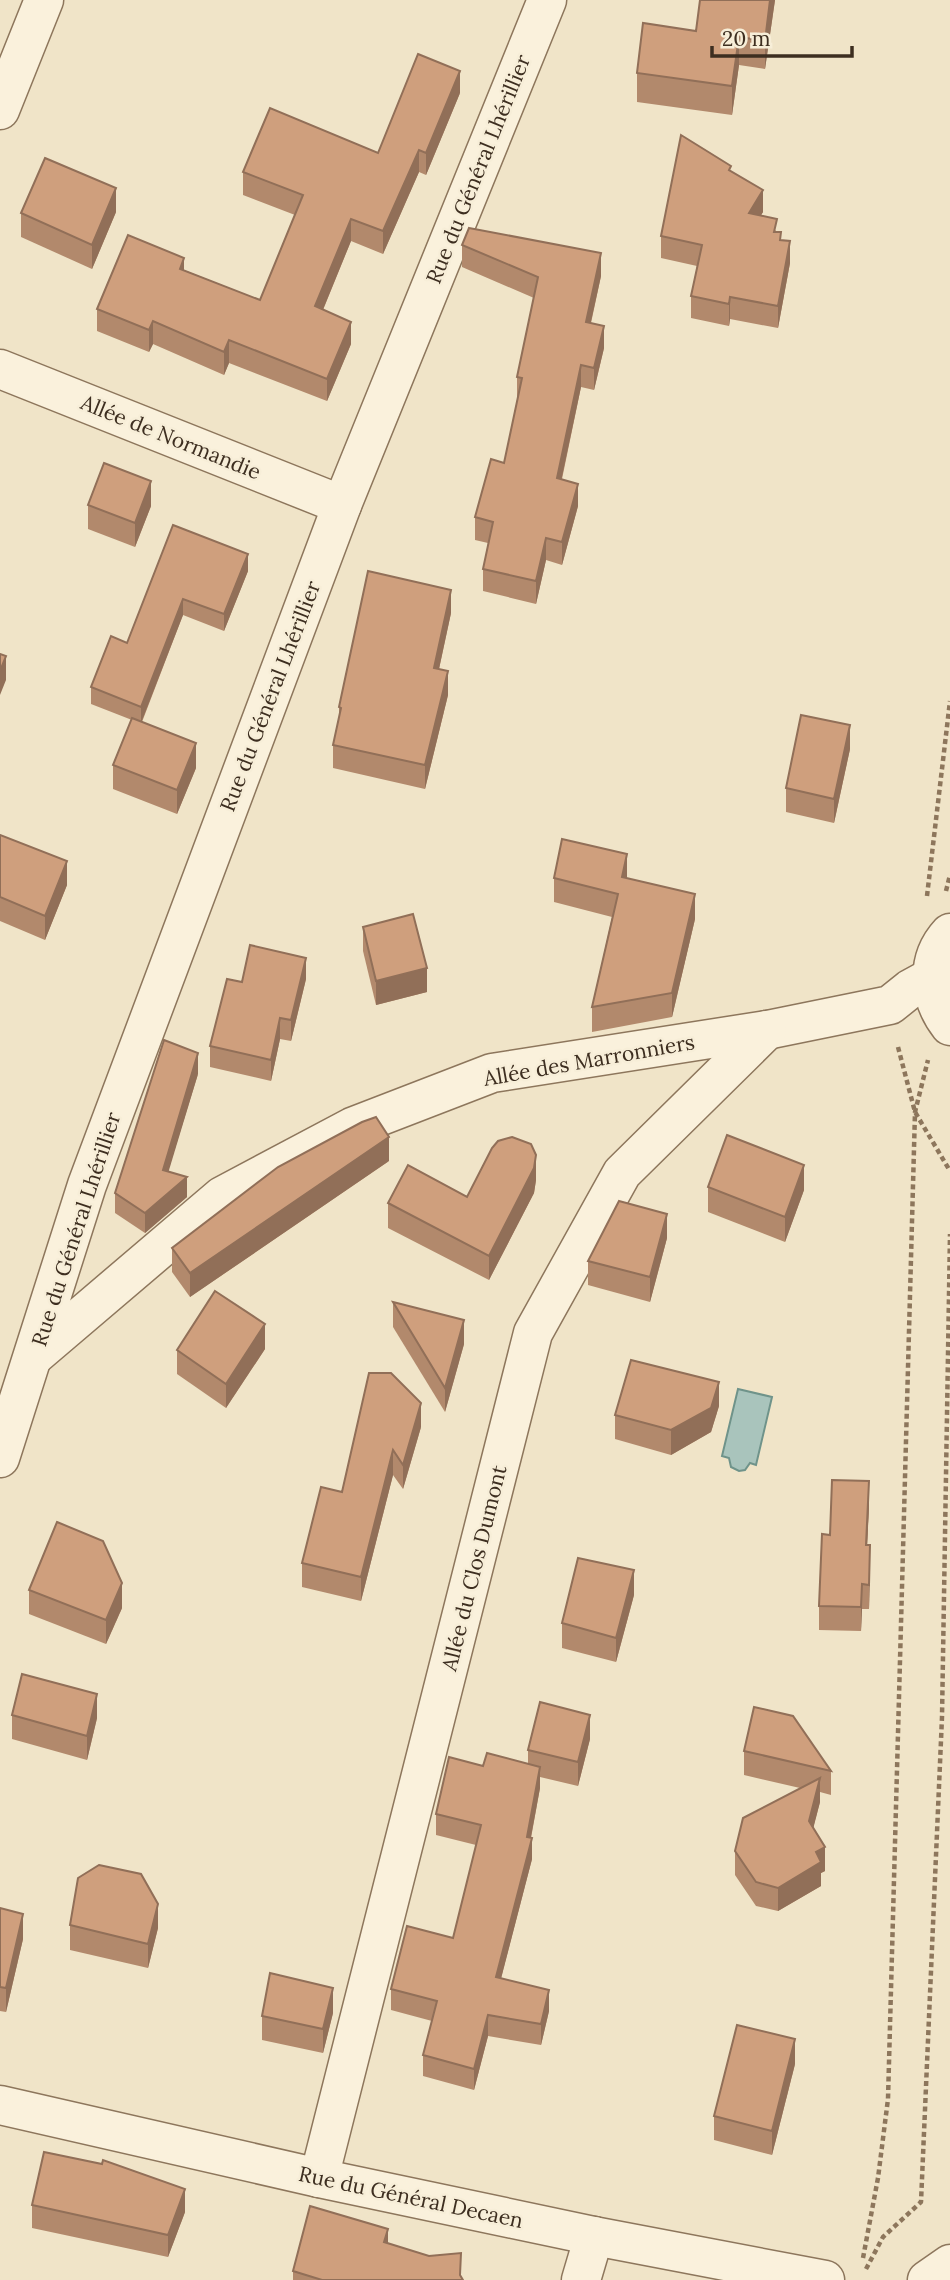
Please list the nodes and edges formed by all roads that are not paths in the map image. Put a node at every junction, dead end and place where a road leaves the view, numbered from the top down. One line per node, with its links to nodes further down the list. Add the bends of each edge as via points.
1 (44, 0): 3 (street)
2 (547, 0): 5 (street, Rue du Général Lhérillier)
3 (0, 110)
4 (0, 369): 5 (street, Allée de Normandie)
5 (342, 505): 11 (street, Rue du Général Lhérillier, via 87,1185)
6 (950, 933): 7 (street, via 935,958)
7 (932, 977): 8 (street, Allée des Marronniers); 9 (street, via 934,998)
8 (890, 1005): 9 (street, via 916,1017); 10 (street, Allée des Marronniers)
9 (946, 1021)
10 (767, 1030): 11 (street, Allée des Marronniers, via 492,1073 352,1127 222,1196); 15 (street, Allée du Clos Dumont, via 622,1173 533,1333)
11 (33, 1357): 12 (street, Rue du Général Lhérillier); 13 (street)
12 (0, 1391)
13 (0, 1458)
14 (0, 2105): 15 (street, Rue du Général Decaen)
15 (320, 2178): 16 (street, Rue du Général Decaen)
16 (594, 2236): 18 (street); 19 (street, Rue du Général Decaen)
17 (950, 2264): 20 (street)
18 (581, 2280)
19 (825, 2280)
20 (927, 2280)

